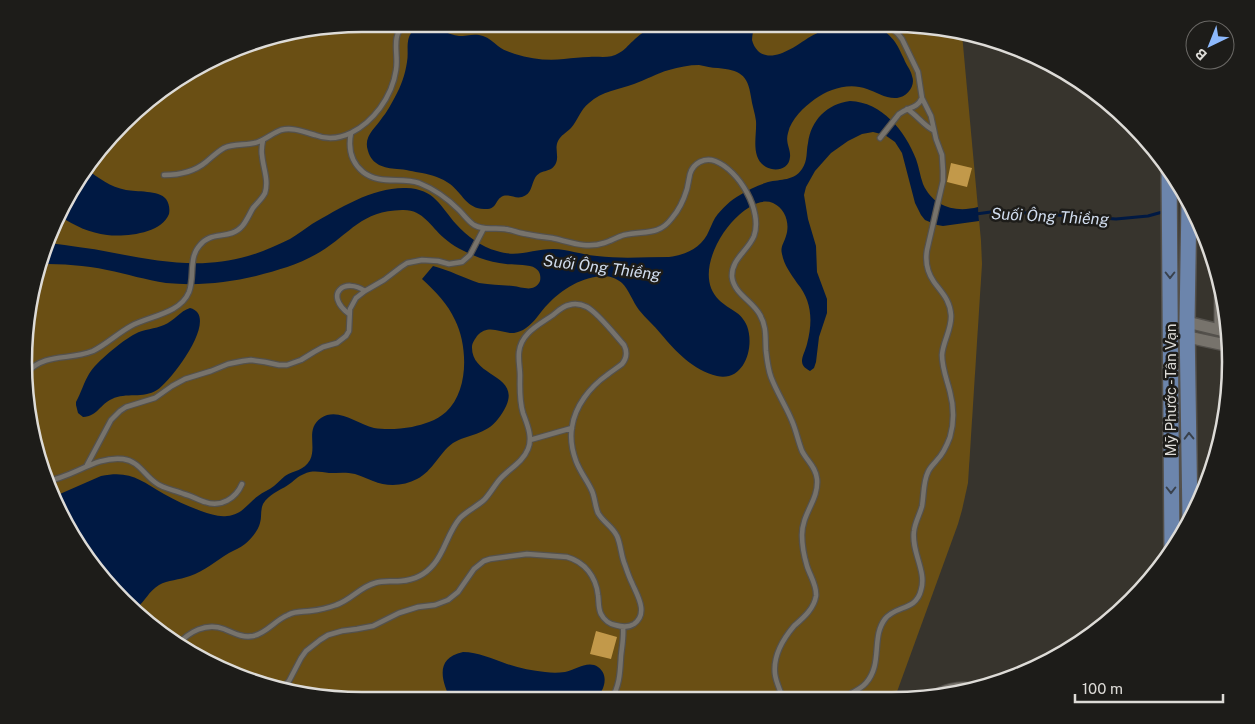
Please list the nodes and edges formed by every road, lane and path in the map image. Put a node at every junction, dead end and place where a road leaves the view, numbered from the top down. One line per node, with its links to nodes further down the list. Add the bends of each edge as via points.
1 (399, 32): 6 (lane, via 391,90 375,115)
2 (896, 32): 3 (lane, via 918,72)
3 (922, 98): 4 (lane, via 919,104); 5 (lane)
4 (908, 109): 5 (lane); 7 (lane, via 895,118)
5 (933, 130): 31 (lane, via 942,155 943,181 927,250 927,267 951,311 942,356 953,418 946,446 928,473 914,532 922,588 912,604 886,618 879,631 875,667 870,678)
6 (350, 133): 8 (lane, via 338,138 324,138 289,129); 12 (lane, via 351,154 363,172 375,179 413,181 428,187 444,197 471,224)
7 (880, 138)
8 (263, 140): 9 (lane, via 226,147 193,171); 18 (lane, via 264,194 240,228 200,244 194,255 189,293 181,303 131,326 93,351 46,360)
9 (164, 175)
10 (1169, 182): 25 (main road, Mỹ Phước - Tân Vạn, one-way to 25)
11 (1189, 216): 15 (main road, Mỹ Phước - Tân Vạn)
12 (484, 228): 13 (lane, via 470,255 462,262 445,264 422,260 408,263); 30 (lane, via 505,229 589,246 605,244 664,226 684,198 692,169 698,162 715,161 725,166 745,188 756,218 756,230 735,263 732,279 736,289 756,308 763,322 767,362 773,381 802,449 815,470 817,483 802,532 806,564 816,596 779,651 775,671)
13 (365, 291): 14 (lane, via 354,300); 14 (lane, via 345,287 339,291 337,300)
14 (349, 314): 21 (lane, via 348,331 342,340 294,363 236,362 185,379 155,398 126,407 111,420)
15 (1188, 330): 16 (street); 17 (street); 24 (main road, Mỹ Phước - Tân Vạn, one-way to 15)
16 (1221, 331)
17 (1222, 343)
18 (32, 368)
19 (572, 428): 20 (lane); 20 (lane, via 585,397 622,364 626,353 624,345 592,311 574,304 563,307 538,324 520,346 520,393); 26 (lane, via 576,462 600,515 616,535 641,603 637,620)
20 (530, 440): 27 (lane, via 525,456 483,501 460,519 450,532 439,558 416,578 374,583 335,605 289,614 258,635 240,636 206,627)
21 (86, 465): 22 (lane); 23 (lane, via 107,460 130,460 161,487 210,504 232,498)
22 (54, 479)
23 (242, 484)
24 (1190, 506)
25 (1172, 537)
26 (623, 627): 28 (lane, via 603,617 595,582 578,561 527,554 490,559 479,564 448,600 399,613 373,626 328,635 306,651); 29 (lane, via 621,675)
27 (184, 639)
28 (288, 683)
29 (615, 692)
30 (780, 692)
31 (854, 692)

